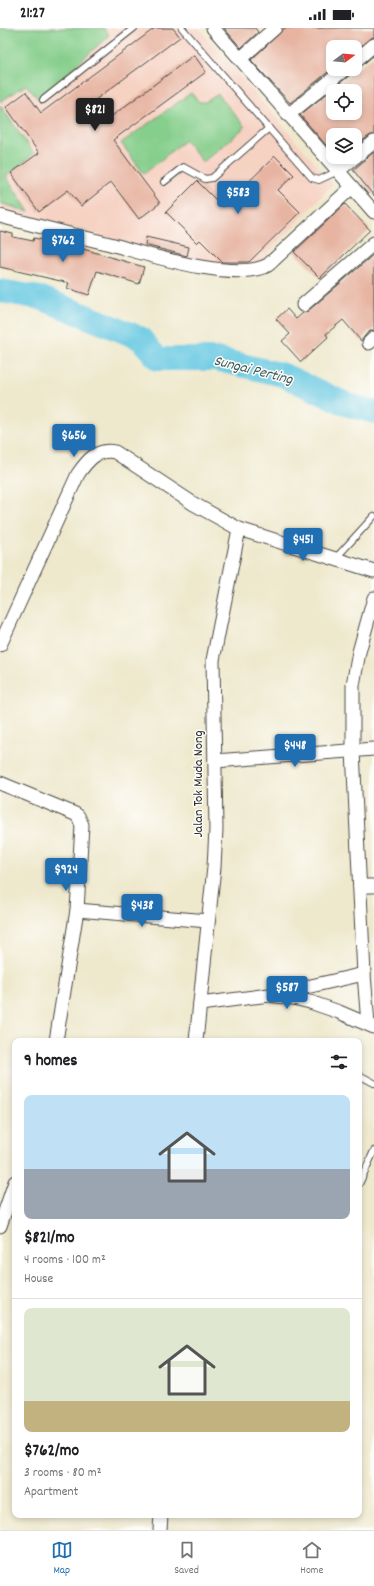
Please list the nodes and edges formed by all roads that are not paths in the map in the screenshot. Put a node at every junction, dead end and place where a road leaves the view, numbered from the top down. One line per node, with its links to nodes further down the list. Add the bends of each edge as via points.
1 (134, 28): 9 (lane)
2 (182, 28): 11 (lane)
3 (213, 28): 7 (street)
4 (276, 28): 7 (street)
5 (374, 45): 6 (street)
6 (362, 55)
7 (240, 59): 10 (street)
8 (336, 76): 10 (street)
9 (43, 100)
10 (288, 115): 13 (street)
11 (269, 128): 13 (lane, via 314,180); 14 (lane, via 212,178 205,179 183,167)
12 (374, 142): 13 (street)
13 (338, 171): 15 (street)
14 (164, 182)
15 (352, 187): 16 (street); 17 (street, via 268,265 246,271 191,265)
16 (374, 212)
17 (0, 216)
18 (374, 243): 19 (street)
19 (303, 304)
20 (374, 516): 22 (lane)
21 (239, 529): 22 (street); 25 (street, via 194,504 115,452 98,453 78,474); 28 (street, Jalan Tok Muda Nong, via 213,660)
22 (335, 559): 23 (street)
23 (374, 571)
24 (374, 598): 27 (street, via 355,668)
25 (0, 645)
26 (374, 750): 27 (street)
27 (353, 751): 28 (street); 30 (street)
28 (215, 761): 33 (street, Jalan Tok Muda Nong, via 216,829)
29 (0, 783): 32 (street, via 75,814 81,820)
30 (360, 886): 31 (street); 34 (street)
31 (374, 886)
32 (77, 910): 33 (street); 38 (street)
33 (208, 921): 36 (street, Jalan Tok Muda Nong)
34 (364, 974): 35 (street); 37 (street)
35 (269, 995): 36 (street); 37 (street, via 310,1002)
36 (200, 1004): 39 (street, Jalan Tok Muda Nong)
37 (371, 1026)
38 (56, 1038)
39 (196, 1038)
40 (362, 1076): 41 (lane)
41 (374, 1082)
42 (374, 1151): 43 (lane)
43 (362, 1177)
44 (12, 1191): 45 (street)
45 (0, 1226)
46 (161, 1518): 47 (street)
47 (160, 1530)

